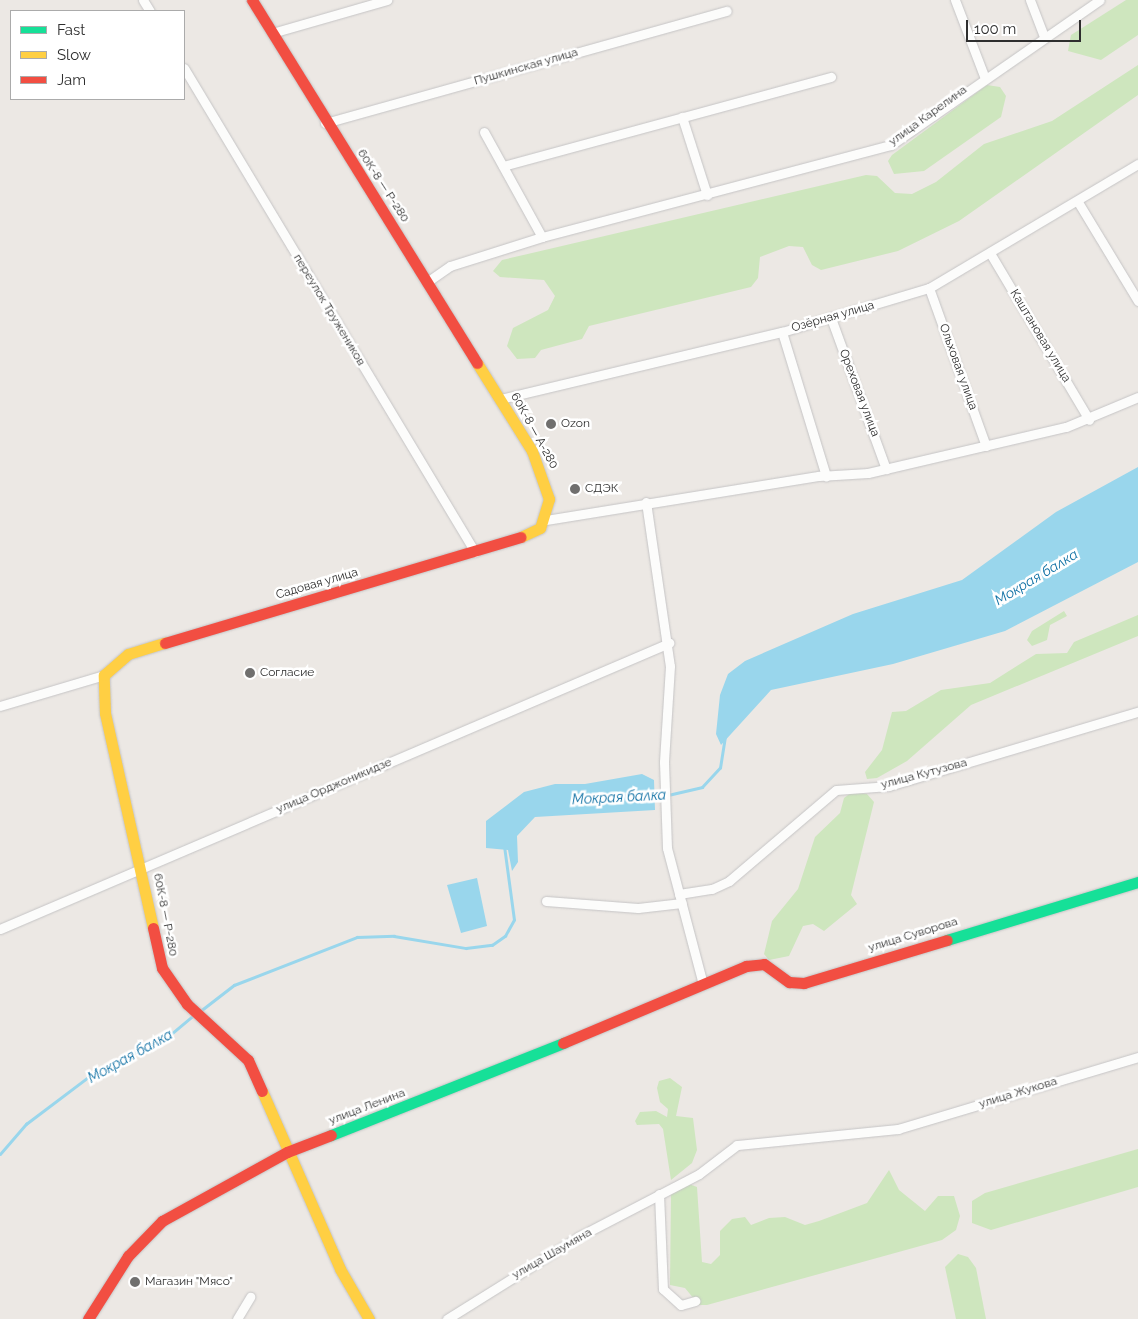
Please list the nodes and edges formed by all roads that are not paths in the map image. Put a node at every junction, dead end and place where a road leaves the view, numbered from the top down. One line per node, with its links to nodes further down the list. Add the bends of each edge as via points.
1 (252, 0): 7 (street, 60К-8 — Р-280)
2 (387, 0): 7 (street)
3 (955, 0): 10 (street)
4 (1030, 0): 8 (street)
5 (1098, 1): 8 (street, улица Карелина)
6 (727, 11): 13 (street, Пушкинская улица)
7 (272, 33): 13 (street, 60К-8 — Р-280)
8 (1044, 37): 10 (street, улица Карелина)
9 (185, 70): 35 (street, переулок Тружеников)
10 (984, 76): 17 (street, улица Карелина, via 891,145)
11 (831, 77): 12 (street)
12 (682, 117): 16 (street); 17 (street)
13 (325, 123): 21 (street, 60К-8 — Р-280)
14 (484, 132): 16 (street)
15 (1138, 164): 18 (street, Озёрная улица)
16 (503, 166): 19 (street)
17 (707, 195): 19 (street, улица Карелина)
18 (1078, 202): 20 (street, Озёрная улица); 23 (street)
19 (542, 237): 21 (street, улица Карелина, via 450,266)
20 (990, 253): 22 (street, Озёрная улица); 29 (street, Каштановая улица)
21 (428, 282): 26 (street, 60К-8 — Р-280)
22 (929, 288): 24 (street, Озёрная улица); 30 (street, Ольховая улица)
23 (1138, 301)
24 (830, 318): 25 (street, Озёрная улица); 31 (street, Ореховая улица)
25 (782, 332): 28 (street, Озёрная улица); 32 (street)
26 (492, 386): 28 (street, 60К-8 — А-280)
27 (1138, 397): 29 (street, Садовая улица)
28 (500, 398): 34 (street, 60К-8 — А-280, via 543,472 549,500)
29 (1089, 420): 30 (street, Садовая улица)
30 (986, 446): 31 (street, Садовая улица)
31 (886, 469): 32 (street, Садовая улица)
32 (826, 476): 33 (street, Садовая улица)
33 (646, 502): 34 (street, Садовая улица); 36 (street)
34 (546, 520): 35 (street, Садовая улица, via 529,534)
35 (475, 552): 37 (street, Садовая улица, via 128,654)
36 (669, 643): 40 (street, улица Орджоникидзе); 42 (street, via 665,830)
37 (104, 675): 38 (street, Садовая улица); 40 (street, 60К-8 — Р-280, via 105,713)
38 (0, 706)
39 (1138, 712): 42 (street, улица Кутузова, via 890,786 836,790 729,881)
40 (142, 869): 44 (street, улица Орджоникидзе); 47 (street, 60К-8 — Р-280, via 162,968 187,1004 248,1060)
41 (1138, 882): 45 (street, улица Суворова, via 804,983 789,982 756,963)
42 (680, 898): 43 (street, улица Кутузова, via 638,908); 45 (street)
43 (546, 901)
44 (0, 929)
45 (703, 984): 47 (street, улица Ленина)
46 (1138, 1057): 48 (street, улица Жукова, via 898,1130 737,1145 700,1174)
47 (288, 1152): 51 (street, улица Ленина, via 162,1221 128,1256); 53 (street, 60К-8 — Р-280, via 340,1269)
48 (659, 1194): 50 (street, via 663,1288 681,1305); 54 (street, улица Шаумяна, via 570,1242)
49 (250, 1298): 52 (street)
50 (694, 1301)
51 (88, 1319)
52 (237, 1319)
53 (369, 1319)
54 (447, 1319)

